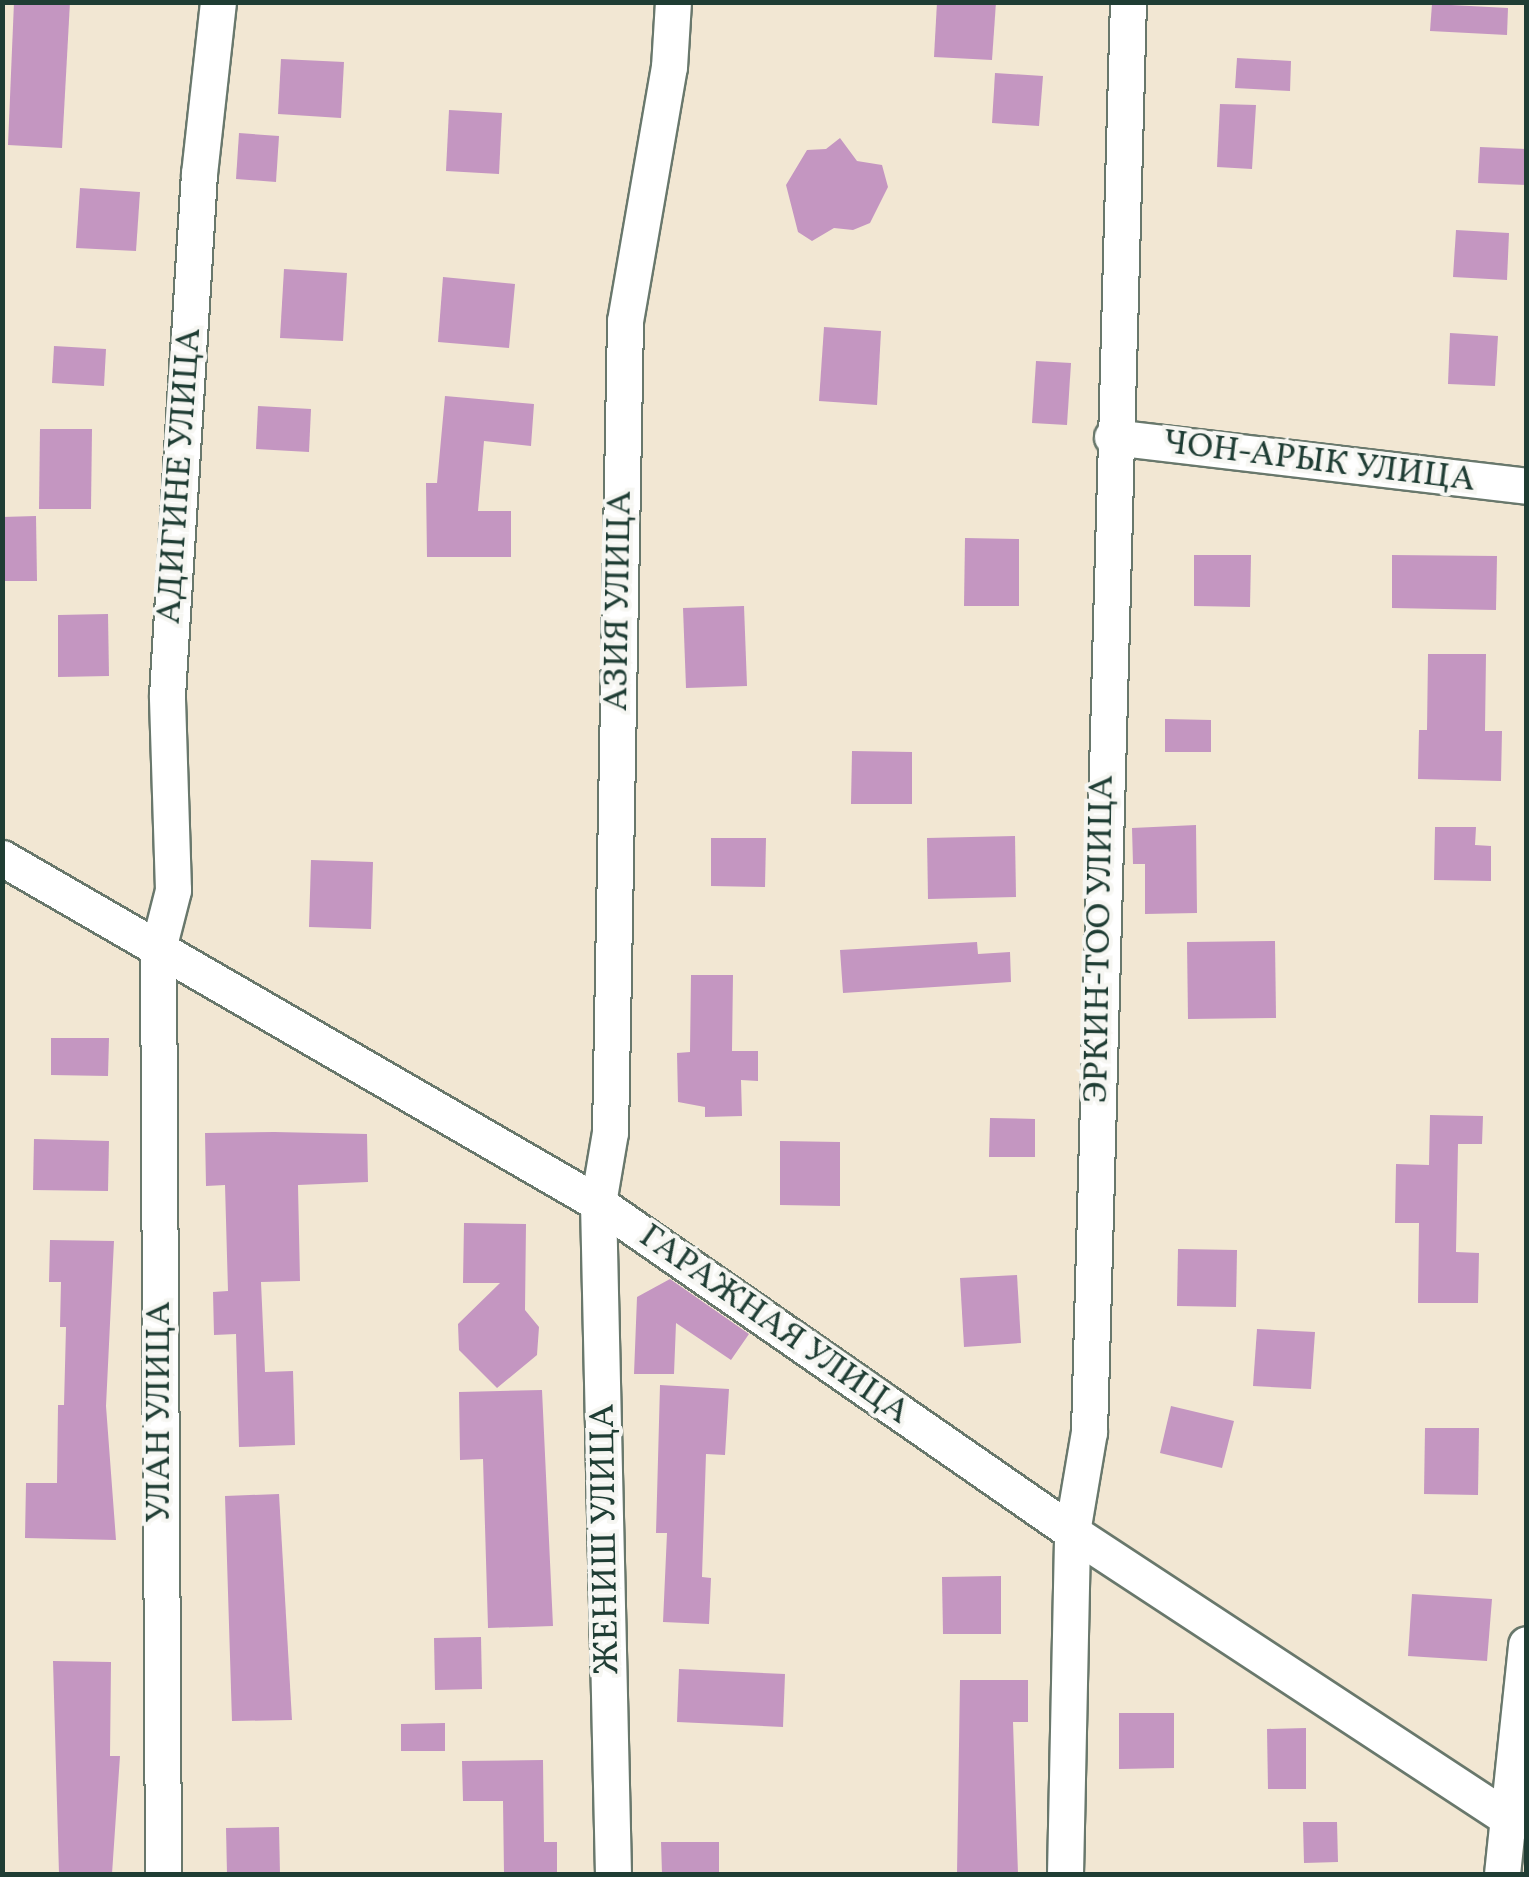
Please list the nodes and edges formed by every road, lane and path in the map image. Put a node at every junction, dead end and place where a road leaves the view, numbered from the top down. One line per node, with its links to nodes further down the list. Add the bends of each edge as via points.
1 (218, 2): 7 (street, АДИГИНЕ УЛИЦА, via 199,174 167,696 173,890)
2 (673, 2): 8 (street, АЗИЯ УЛИЦА, via 670,67 624,321 610,1132)
3 (1128, 2): 4 (street, ЭРКИН-ТОО УЛИЦА)
4 (1112, 437): 5 (street, ЧОН-АРЫК УЛИЦА); 9 (street, ЭРКИН-ТОО УЛИЦА, via 1088,1432)
5 (1526, 486)
6 (2, 858): 7 (street, ГАРАЖНАЯ УЛИЦА)
7 (158, 949): 8 (street, ГАРАЖНАЯ УЛИЦА); 12 (street, УЛАН УЛИЦА)
8 (598, 1203): 9 (street, ГАРАЖНАЯ УЛИЦА); 13 (street, ЖЕНИШ УЛИЦА)
9 (1072, 1532): 11 (street, ГАРАЖНАЯ УЛИЦА); 14 (street, ЭРКИН-ТОО УЛИЦА)
10 (1526, 1644): 11 (street)
11 (1516, 1819): 15 (street)
12 (162, 1874)
13 (613, 1874)
14 (1065, 1874)
15 (1502, 1874)

